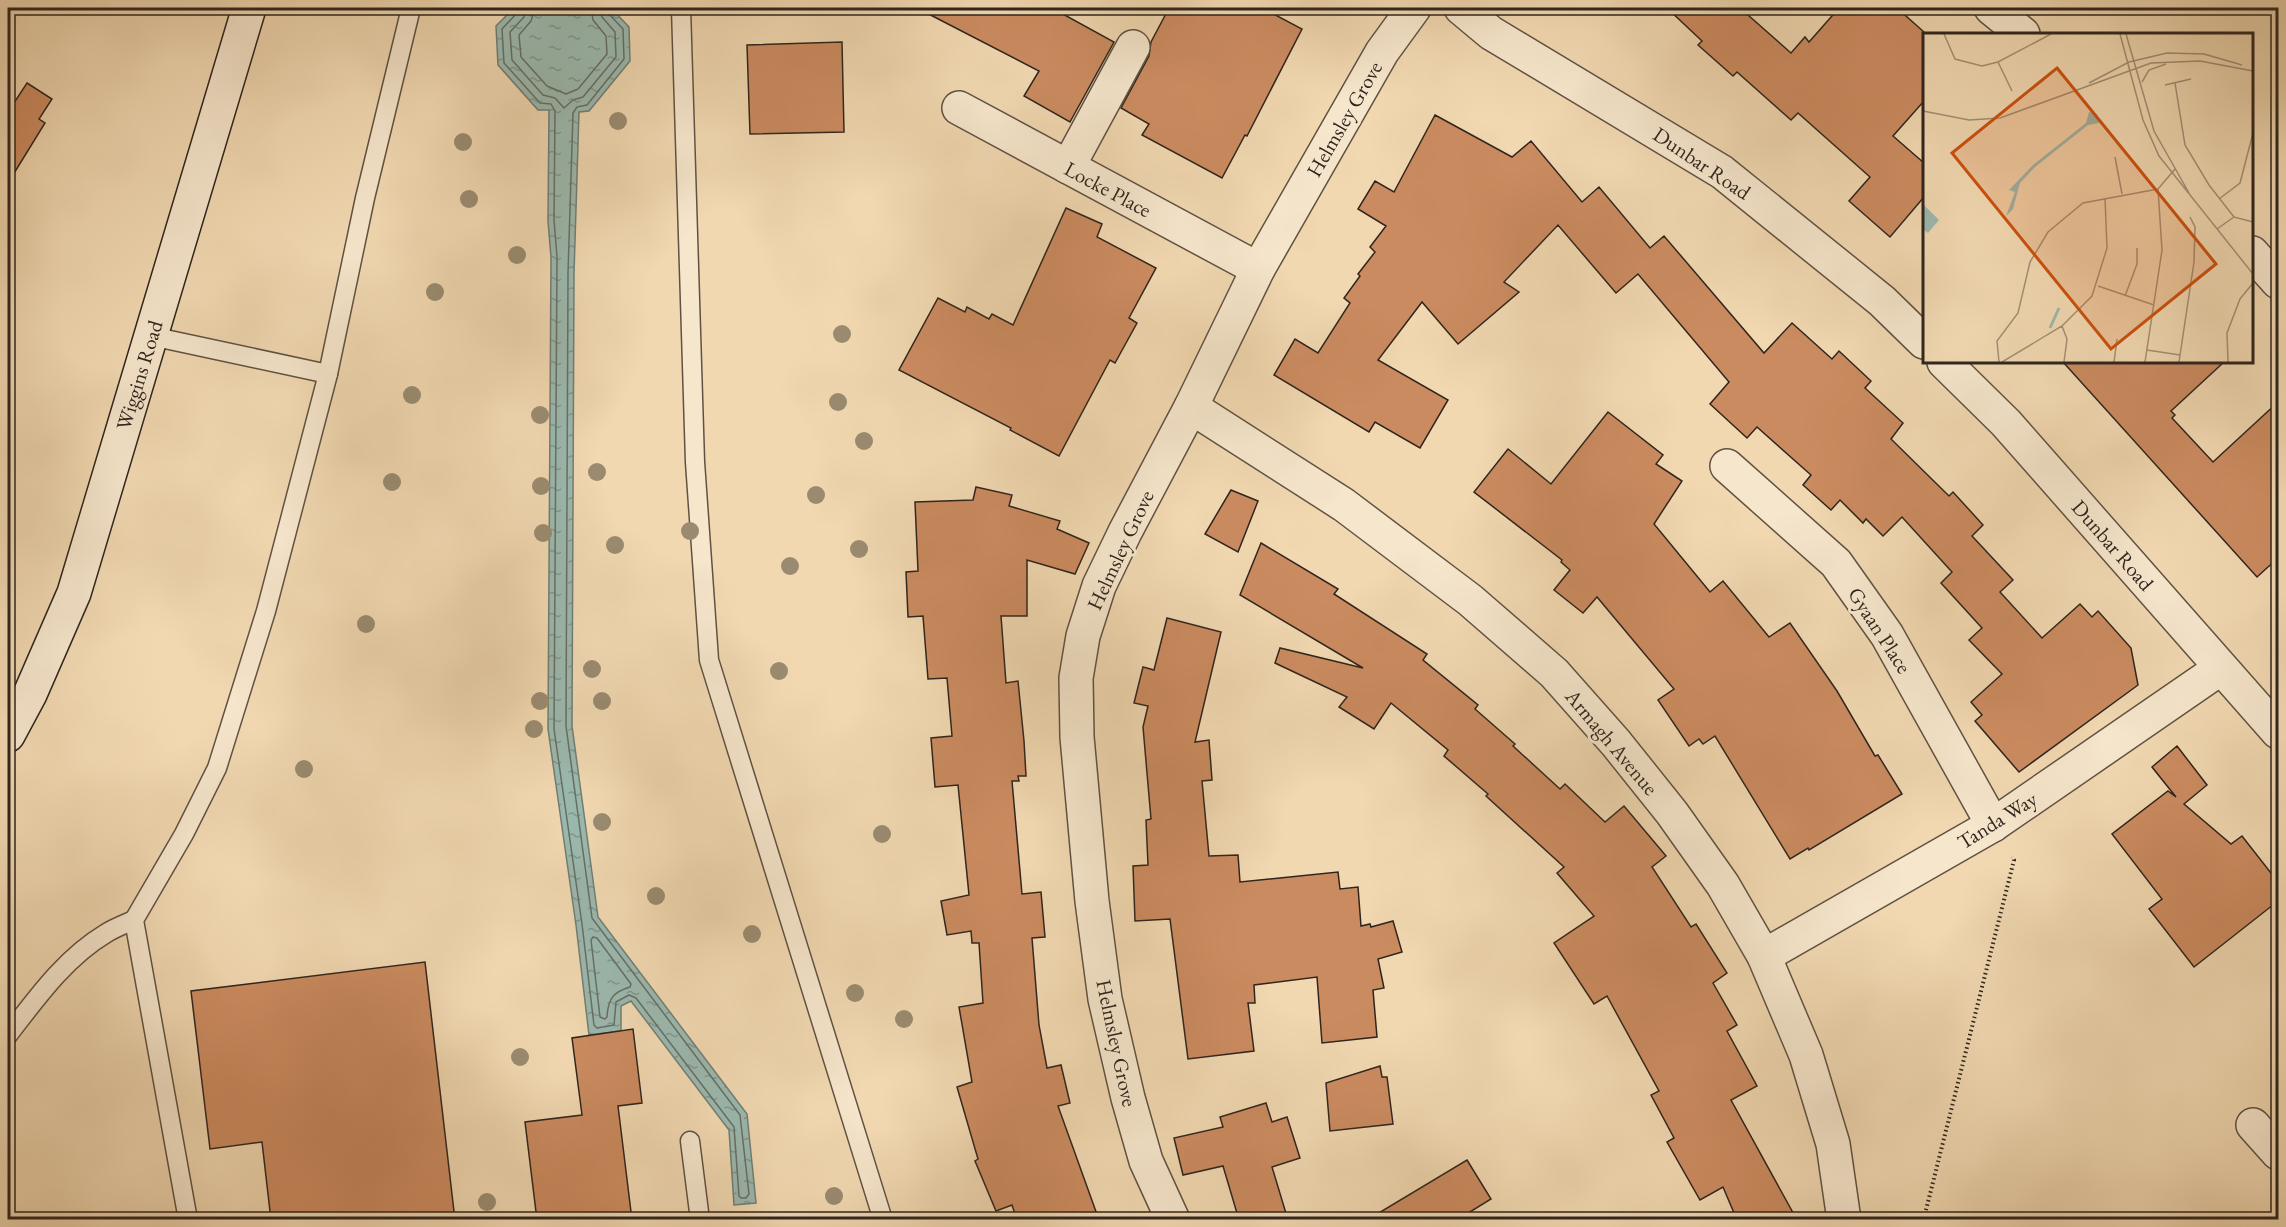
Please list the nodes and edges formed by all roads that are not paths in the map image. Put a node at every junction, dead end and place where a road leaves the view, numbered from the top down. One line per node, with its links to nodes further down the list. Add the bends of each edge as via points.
1 (249, 8): 14 (street, Wiggins Road)
2 (411, 8): 17 (lane)
3 (681, 8): 32 (lane, via 695,462 709,660)
4 (1414, 8): 12 (street, Helmsley Grove, via 1382,52)
5 (1461, 8): 15 (street, Dunbar Road, via 1491,33 1722,171 1882,301)
6 (1991, 8): 7 (street)
7 (2022, 33)
8 (1133, 47): 10 (street)
9 (958, 108): 10 (street, Locke Place)
10 (1068, 167): 12 (street, Locke Place)
11 (2253, 254): 13 (street)
12 (1258, 269): 18 (street, Helmsley Grove)
13 (2278, 282)
14 (151, 336): 17 (lane); 22 (street, Wiggins Road, via 74,593)
15 (1923, 341)
16 (1945, 363): 20 (street, Dunbar Road, via 2006,423)
17 (328, 374): 24 (lane, via 266,611 217,768)
18 (1191, 407): 25 (street, Armagh Avenue, via 1344,505 1470,600 1554,673 1672,813 1723,885); 33 (street, Helmsley Grove, via 1099,586 1083,636 1076,678 1077,737 1105,999 1146,1161)
19 (1727, 466): 23 (street, Gyaan Place, via 1836,563 1887,635)
20 (2221, 668): 21 (street, Dunbar Road); 23 (street, Tanda Way)
21 (2278, 732)
22 (8, 735)
23 (1993, 825): 25 (street, Tanda Way)
24 (134, 920): 26 (lane, via 85,948); 30 (lane)
25 (1764, 956): 34 (street, Armagh Avenue, via 1806,1056 1833,1144)
26 (8, 1035)
27 (2253, 1125): 29 (street)
28 (690, 1141): 31 (lane)
29 (2278, 1153)
30 (188, 1220)
31 (700, 1220)
32 (883, 1220)
33 (1173, 1220)
34 (1844, 1220)

